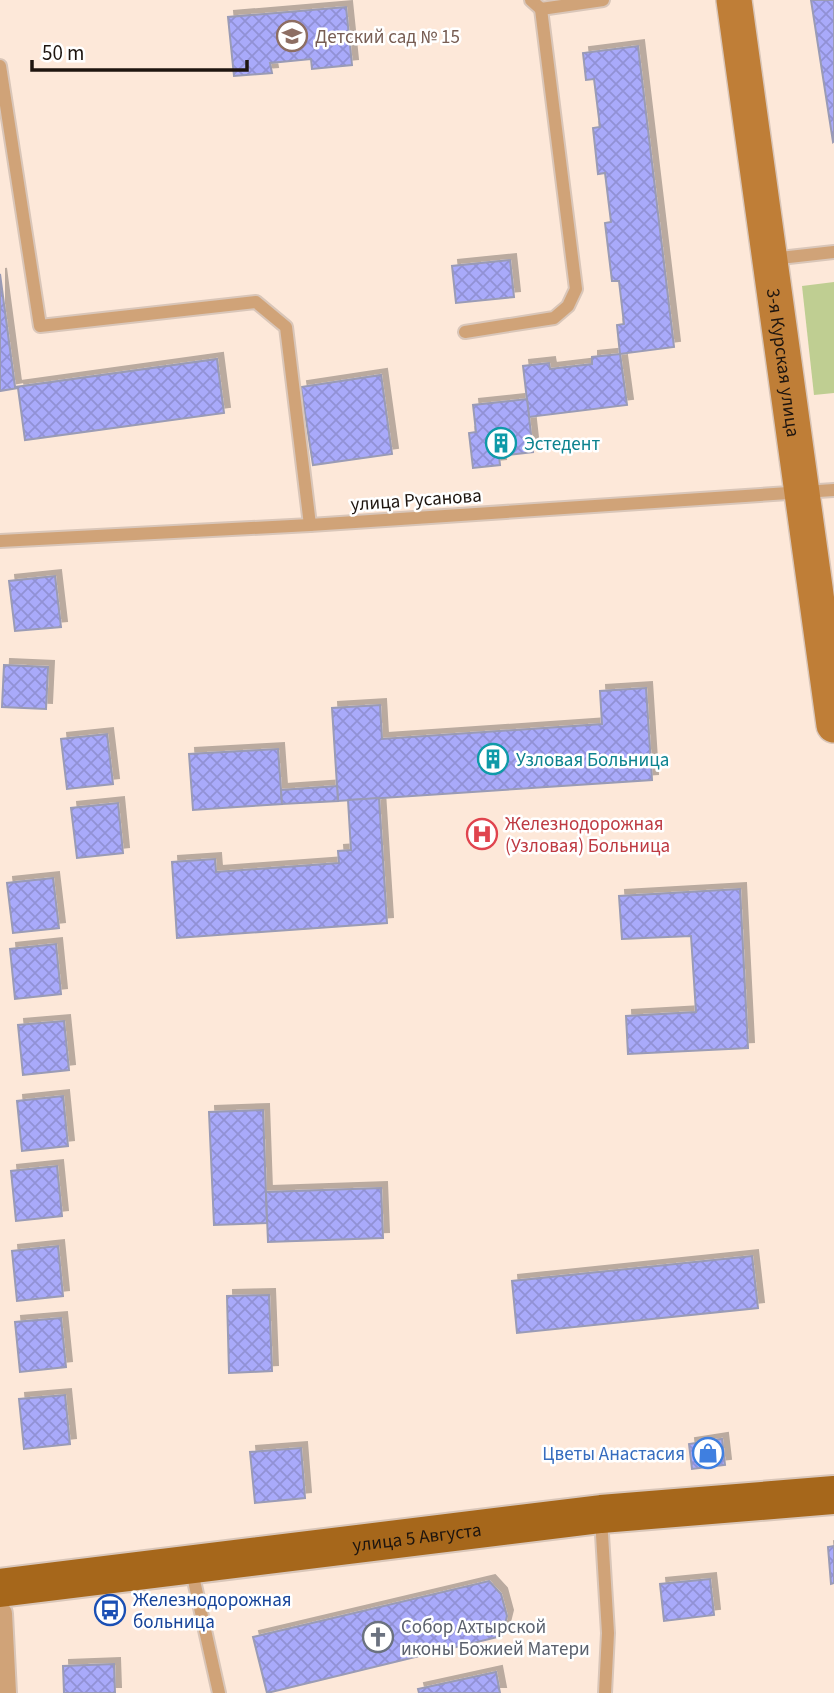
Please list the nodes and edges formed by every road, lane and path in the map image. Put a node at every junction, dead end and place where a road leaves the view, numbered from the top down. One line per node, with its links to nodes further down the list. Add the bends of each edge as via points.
1 (531, 0): 4 (lane)
2 (603, 0): 4 (lane)
3 (734, 0): 7 (main road, 3-я Курская улица)
4 (541, 9): 8 (lane, via 576,289 568,306 554,318)
5 (0, 66): 10 (lane, via 40,326 256,302 286,327)
6 (834, 252): 7 (lane)
7 (770, 259): 9 (main road, 3-я Курская улица)
8 (465, 332)
9 (818, 491): 10 (lane, улица Русанова); 12 (main road, 3-я Курская улица)
10 (310, 525): 11 (lane, улица Русанова)
11 (0, 541)
12 (834, 725)
13 (834, 1495): 14 (main road, улица 5 Августа)
14 (601, 1514): 15 (main road, улица 5 Августа); 20 (lane, via 608,1633)
15 (190, 1563): 16 (main road, улица 5 Августа); 19 (lane)
16 (0, 1588)
17 (0, 1614): 18 (street)
18 (4, 1693)
19 (219, 1693)
20 (605, 1693)

